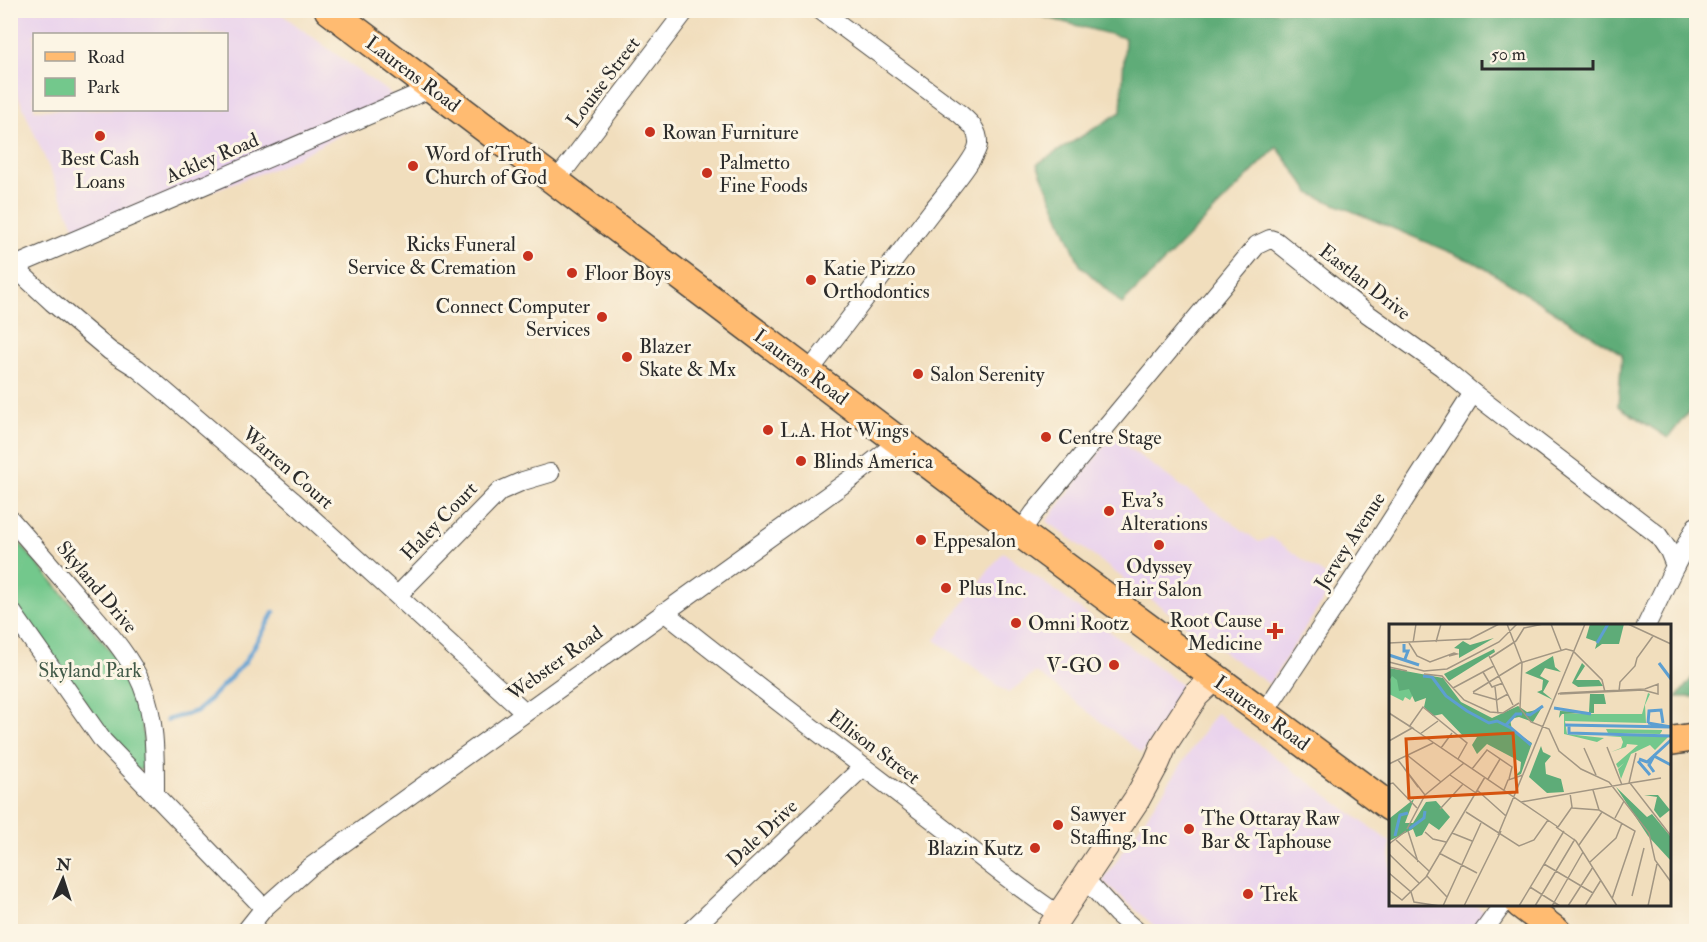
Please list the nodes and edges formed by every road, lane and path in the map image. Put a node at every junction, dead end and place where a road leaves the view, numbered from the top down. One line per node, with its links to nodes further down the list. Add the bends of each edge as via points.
1 (329, 10): 4 (main road, Laurens Road)
2 (686, 10): 5 (street, Louise Street)
3 (820, 10): 7 (street, via 960,114 973,126 978,145 973,157)
4 (432, 88): 5 (main road, Laurens Road); 6 (street, Ackley Road)
5 (556, 181): 7 (main road, Laurens Road)
6 (12, 267): 15 (street, Warren Court, via 213,432)
7 (808, 373): 9 (main road, Laurens Road)
8 (1473, 393): 13 (street, Eastlan Drive, via 1276,241 1264,240); 14 (street, Eastlan Drive, via 1658,535); 21 (street, Jervey Avenue)
9 (899, 441): 13 (main road, Laurens Road); 17 (street, Webster Road)
10 (550, 473): 15 (street, Haley Court, via 500,491)
11 (10, 519): 25 (street, Skyland Drive, via 110,634 142,685 152,723)
12 (1696, 526): 14 (street)
13 (1020, 533): 19 (main road, Laurens Road)
14 (1675, 566): 18 (street)
15 (398, 595): 20 (street, Warren Court)
16 (10, 609): 25 (street, via 103,741)
17 (664, 612): 20 (street, Webster Road); 24 (street, Ellison Street)
18 (1647, 624)
19 (1214, 678): 21 (main road, Laurens Road); 27 (street, via 1196,695 1165,743 1137,799)
20 (525, 712): 30 (street, Webster Road, via 309,868)
21 (1264, 713): 26 (main road, Laurens Road)
22 (1696, 737): 23 (main road)
23 (1671, 741)
24 (863, 767): 31 (street, Ellison Street, via 1027,894); 33 (street, Dale Drive)
25 (155, 795): 30 (street)
26 (1389, 806)
27 (1084, 878): 31 (street); 34 (street)
28 (1502, 906): 35 (street)
29 (1523, 906): 36 (main road)
30 (264, 908): 32 (street, Webster Road)
31 (1053, 923)
32 (245, 932)
33 (689, 932)
34 (1138, 932)
35 (1483, 932)
36 (1557, 932)

